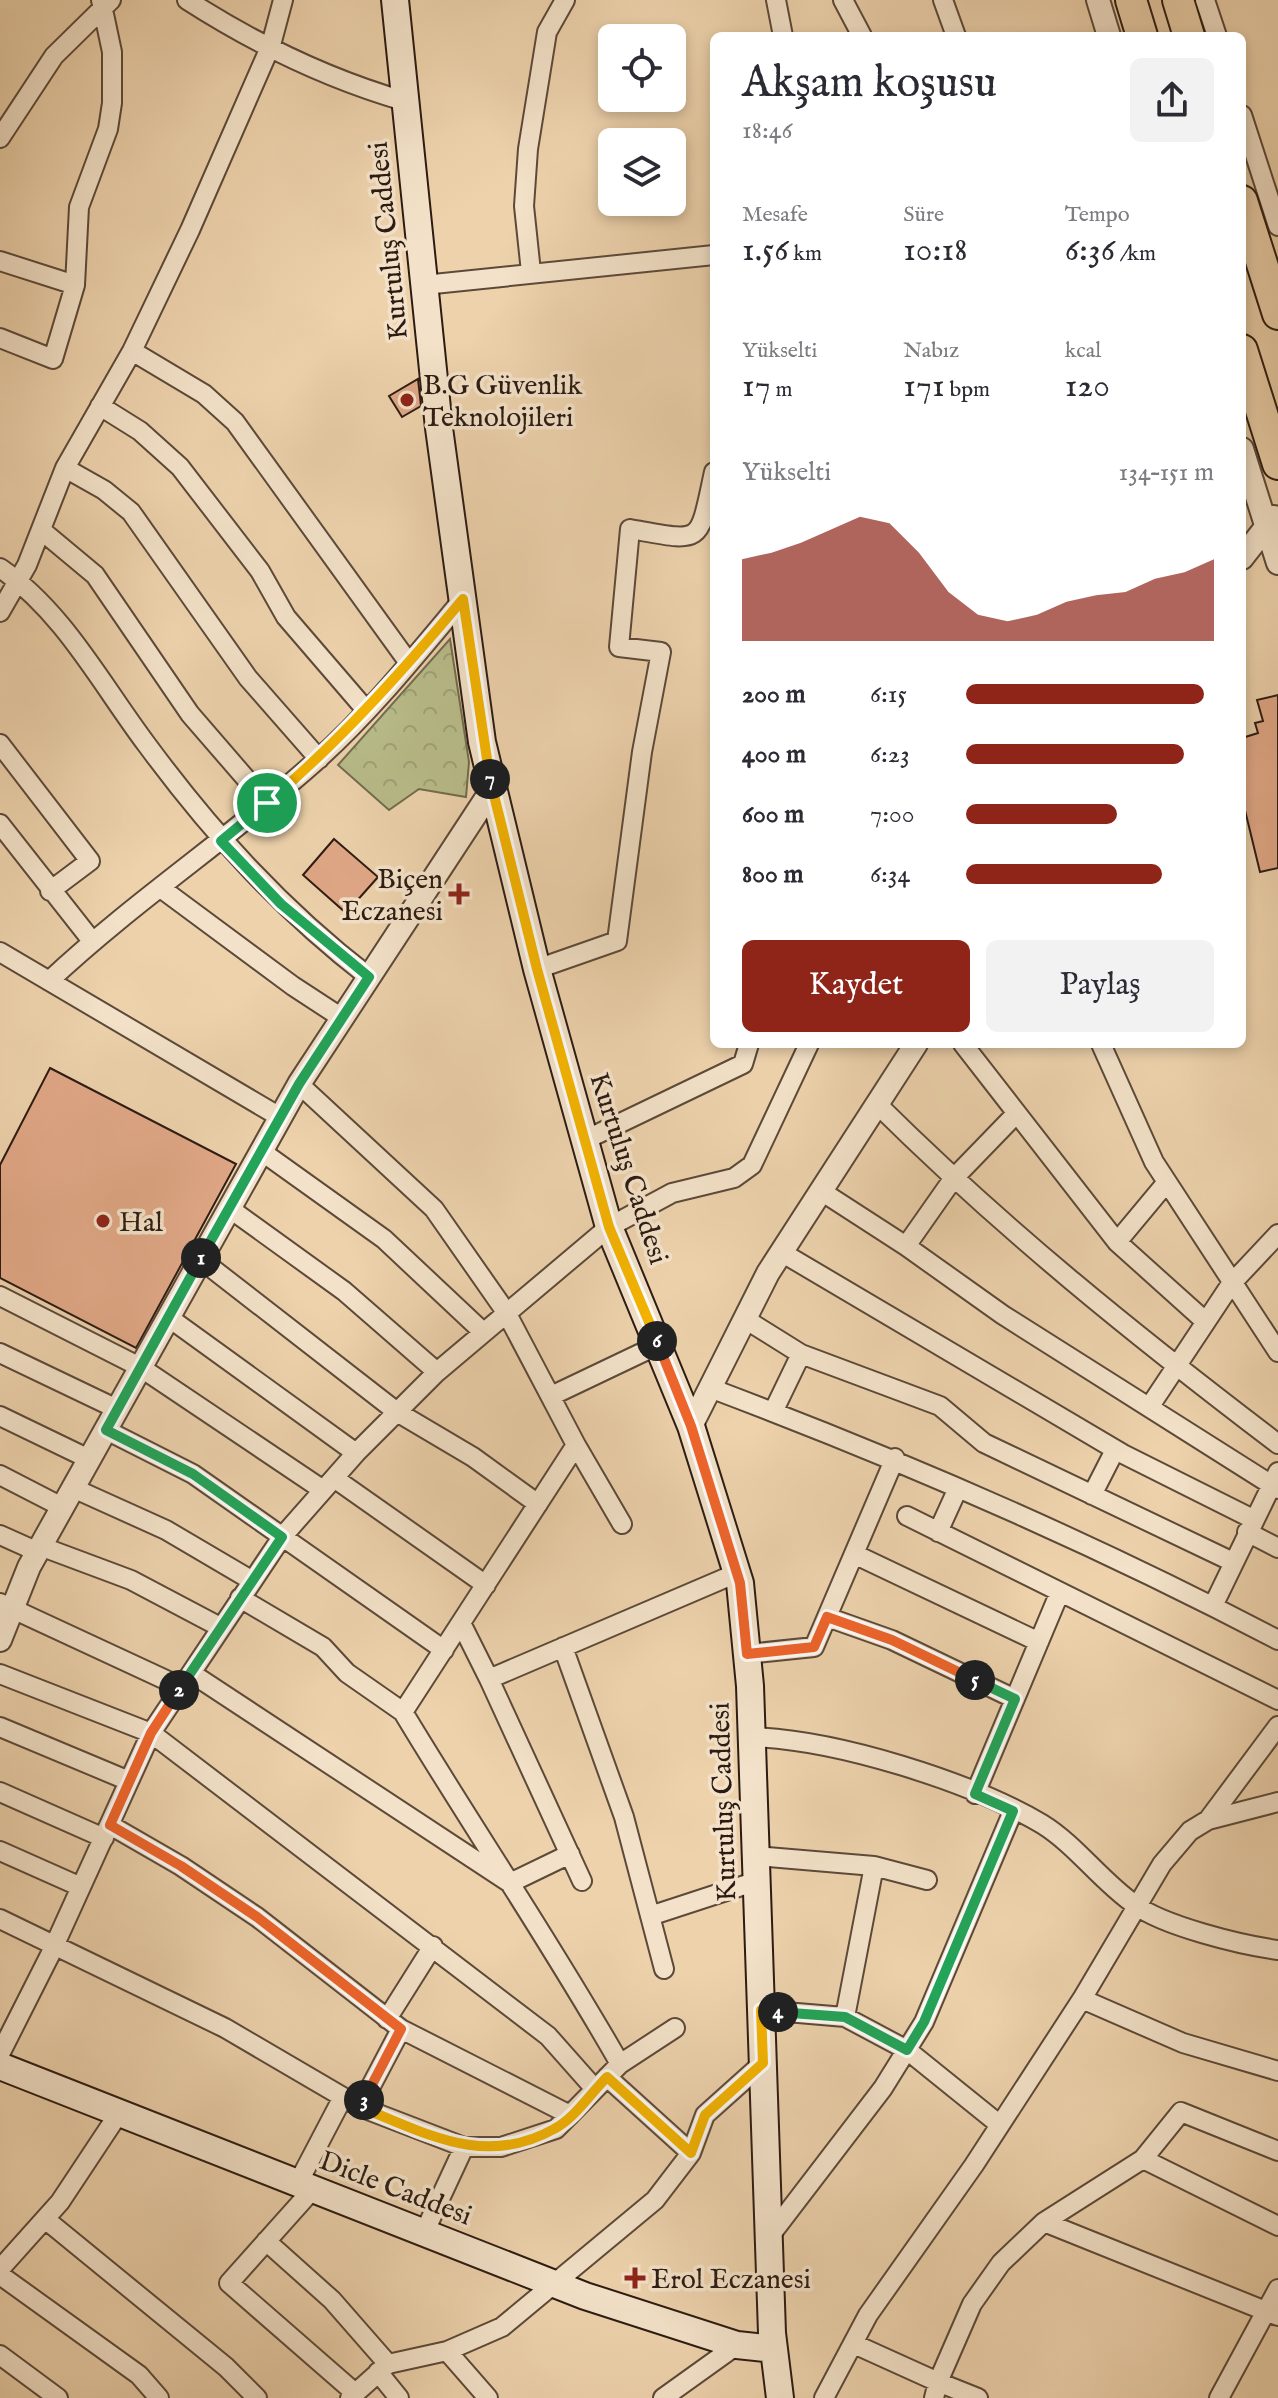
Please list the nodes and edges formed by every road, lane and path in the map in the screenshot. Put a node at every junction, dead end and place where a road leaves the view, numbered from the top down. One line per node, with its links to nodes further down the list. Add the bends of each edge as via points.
1 (187, 0): 20 (street, via 226,26)
2 (283, 0): 20 (street)
3 (395, 0): 21 (main road, Kurtuluş Caddesi)
4 (565, 0): 28 (street, via 547,32 526,163 524,217)
5 (776, 0): 13 (street)
6 (843, 0): 14 (street)
7 (943, 0): 15 (street)
8 (1098, 0): 16 (street)
9 (1131, 0): 17 (highway)
10 (1178, 0): 18 (highway)
11 (1205, 0): 19 (street)
12 (105, 2): 23 (street, via 54,56); 29 (street, via 112,103 108,129 79,207)
13 (782, 32)
14 (860, 32)
15 (955, 32)
16 (1108, 32)
17 (1141, 32)
18 (1188, 32)
19 (1216, 32)
20 (271, 45): 21 (street, via 358,88); 33 (street)
21 (404, 101): 30 (main road, Kurtuluş Caddesi)
22 (1246, 127): 25 (street)
23 (0, 138)
24 (1246, 214): 31 (highway)
25 (1278, 226)
26 (710, 255): 28 (street)
27 (0, 261): 29 (street)
28 (531, 272): 30 (street)
29 (75, 285): 32 (street, via 53,359)
30 (424, 285): 46 (main road, Kurtuluş Caddesi)
31 (1278, 314)
32 (0, 338)
33 (132, 351): 35 (street); 48 (street, via 204,394 235,422)
34 (1246, 363): 37 (highway)
35 (100, 406): 38 (street); 49 (street, via 140,431 180,467 260,571 286,617)
36 (1246, 458): 40 (street)
37 (1278, 464)
38 (65, 468): 41 (street); 51 (street, via 131,512 248,678)
39 (710, 492): 60 (street, via 703,526 695,536 682,539 630,529 619,647 661,652 617,941)
40 (1272, 518): 42 (street); 43 (street)
41 (41, 530): 45 (street); 53 (street, via 95,575 190,714)
42 (1246, 553)
43 (1278, 563)
44 (0, 568): 45 (street)
45 (19, 581): 47 (street); 55 (street, via 63,628)
46 (463, 599): 48 (street); 52 (main road, Kurtuluş Caddesi)
47 (0, 612)
48 (409, 663): 49 (street)
49 (366, 710): 51 (street)
50 (0, 744): 57 (street, via 90,861)
51 (319, 759): 53 (street)
52 (493, 788): 60 (main road, Kurtuluş Caddesi); 61 (street)
53 (267, 803): 55 (street)
54 (0, 824): 57 (street)
55 (221, 841): 56 (street); 61 (street, via 281,904)
56 (162, 889): 58 (street); 63 (street)
57 (50, 891): 58 (street)
58 (92, 941): 62 (street)
59 (0, 952): 62 (street)
60 (537, 969): 73 (main road, Kurtuluş Caddesi)
61 (369, 977): 63 (street)
62 (49, 981): 72 (street)
63 (342, 1018): 69 (street)
64 (748, 1048): 73 (street, via 743,1064)
65 (807, 1048): 79 (street, via 752,1165 734,1178 672,1193)
66 (913, 1048): 70 (street)
67 (966, 1048): 71 (street)
68 (1103, 1048): 76 (street)
69 (299, 1084): 72 (street); 87 (street, via 434,1209)
70 (877, 1104): 75 (street); 77 (street)
71 (1015, 1115): 75 (street); 81 (street)
72 (280, 1117): 74 (street)
73 (585, 1140): 79 (main road, Kurtuluş Caddesi)
74 (261, 1151): 78 (street); 91 (street, via 384,1239)
75 (953, 1179): 82 (street); 97 (street)
76 (1167, 1182): 81 (street); 85 (street)
77 (821, 1191): 82 (street); 83 (street)
78 (229, 1208): 84 (street); 98 (street, via 344,1291)
79 (609, 1227): 87 (street); 92 (main road, Kurtuluş Caddesi)
80 (1278, 1234): 85 (street)
81 (1117, 1242): 90 (street)
82 (906, 1246): 101 (street, via 1003,1315)
83 (781, 1252): 89 (street); 110 (street)
84 (200, 1259): 88 (street); 103 (street)
85 (1231, 1284): 90 (street); 93 (street)
86 (0, 1296): 96 (street)
87 (506, 1312): 91 (street); 100 (street)
88 (168, 1317): 96 (street); 111 (street)
89 (745, 1319): 95 (street); 99 (street)
90 (1206, 1322): 97 (street)
91 (483, 1332): 98 (street)
92 (658, 1345): 100 (street); 106 (main road, Kurtuluş Caddesi)
93 (1278, 1352)
94 (0, 1353): 102 (street)
95 (801, 1354): 104 (street); 118 (street, via 940,1406 984,1443)
96 (140, 1367): 102 (street); 116 (street)
97 (1176, 1367): 101 (street); 108 (street)
98 (437, 1372): 103 (street)
99 (710, 1388): 104 (street); 106 (street)
100 (551, 1396): 109 (street)
101 (1150, 1406): 115 (street)
102 (117, 1409): 107 (street)
103 (397, 1412): 111 (street); 120 (street)
104 (773, 1412): 112 (street)
105 (0, 1416): 113 (street)
106 (691, 1426): 131 (main road, Kurtuluş Caddesi)
107 (106, 1430): 113 (street); 126 (street, via 193,1474)
108 (1278, 1444)
109 (576, 1445): 120 (street); 122 (street)
110 (1115, 1450): 118 (street); 123 (street)
111 (356, 1453): 116 (street)
112 (895, 1458): 117 (street); 129 (street)
113 (89, 1459): 119 (street)
114 (0, 1475): 119 (street)
115 (1276, 1482): 123 (street)
116 (328, 1484): 126 (street); 133 (street)
117 (958, 1488): 124 (street); 137 (street)
118 (1092, 1495): 130 (street)
119 (68, 1498): 128 (street); 132 (street, via 166,1530)
120 (538, 1504): 133 (street)
121 (907, 1516): 124 (street)
122 (622, 1524)
123 (1250, 1526): 127 (street); 130 (street)
124 (938, 1532): 134 (street)
125 (0, 1535): 128 (street)
126 (282, 1537): 132 (street); 145 (street)
127 (1278, 1548)
128 (39, 1549): 136 (street); 140 (street, via 131,1580)
129 (854, 1554): 138 (street); 143 (street)
130 (1233, 1562): 137 (street)
131 (737, 1573): 144 (street); 146 (main road, Kurtuluş Caddesi)
132 (251, 1580): 135 (street)
133 (486, 1585): 139 (street)
134 (1059, 1594): 143 (street); 151 (street)
135 (240, 1598): 140 (street); 152 (street, via 323,1647 347,1673)
136 (6, 1606): 141 (street); 149 (street)
137 (1213, 1606): 142 (street)
138 (827, 1617): 146 (street, via 814,1647); 150 (street, via 892,1640)
139 (461, 1623): 145 (street); 148 (street)
140 (220, 1627): 149 (street)
141 (0, 1640)
142 (1278, 1640)
143 (1039, 1642): 150 (street)
144 (563, 1647): 148 (street); 173 (street, via 624,1817)
145 (444, 1650): 152 (street)
146 (747, 1654): 156 (main road, Kurtuluş Caddesi)
147 (0, 1674): 155 (street)
148 (489, 1679): 165 (street)
149 (186, 1680): 155 (street); 170 (street)
150 (1015, 1699): 159 (street)
151 (1278, 1700)
152 (403, 1712): 170 (street)
153 (1278, 1726): 162 (street)
154 (0, 1727): 157 (street)
155 (151, 1733): 157 (street); 176 (street)
156 (752, 1737): 159 (street, via 795,1738 855,1753); 167 (main road, Kurtuluş Caddesi)
157 (129, 1781): 163 (street)
158 (0, 1792): 163 (street)
159 (975, 1794): 161 (street)
160 (1278, 1802): 162 (street)
161 (1013, 1811): 172 (street, via 1043,1825); 184 (street, via 924,2022)
162 (1208, 1820): 172 (street, via 1190,1831 1162,1864)
163 (107, 1831): 171 (street); 182 (street, via 181,1866 257,1917)
164 (0, 1851): 171 (street)
165 (570, 1854): 169 (street); 170 (street)
166 (874, 1866): 167 (street); 168 (street); 181 (street)
167 (756, 1869): 173 (street); 180 (main road, Kurtuluş Caddesi)
168 (927, 1880)
169 (582, 1881)
170 (510, 1883): 189 (street, via 552,1945)
171 (81, 1887): 175 (street)
172 (1136, 1906): 177 (street, via 1192,1930); 179 (street)
173 (650, 1916): 178 (street)
174 (0, 1919): 175 (street)
175 (56, 1944): 185 (street); 190 (street, via 225,2028)
176 (433, 1946): 182 (street); 189 (street)
177 (1278, 1950)
178 (664, 1969)
179 (1082, 1999): 188 (street, via 1183,2043); 194 (street)
180 (761, 2010): 181 (street); 186 (main road, Kurtuluş Caddesi)
181 (845, 2017): 184 (street)
182 (394, 2024): 191 (street); 193 (street)
183 (675, 2028): 189 (street)
184 (907, 2050): 194 (street); 204 (street)
185 (0, 2054)
186 (763, 2063): 197 (street, via 705,2115); 204 (main road, Kurtuluş Caddesi)
187 (0, 2066): 192 (main road, Dicle Caddesi)
188 (1278, 2071)
189 (607, 2077): 193 (street); 197 (street)
190 (343, 2097): 191 (street); 199 (street)
191 (360, 2107): 195 (street)
192 (119, 2113): 199 (main road, Dicle Caddesi); 200 (street)
193 (570, 2115): 195 (street, via 556,2129 501,2147)
194 (1000, 2125): 211 (street, via 868,2315)
195 (464, 2147): 203 (street)
196 (1278, 2151): 198 (street, via 1181,2112)
197 (691, 2153): 208 (street, via 655,2200)
198 (1143, 2159): 201 (street); 202 (street)
199 (305, 2186): 203 (main road, Dicle Caddesi); 205 (street)
200 (45, 2219): 206 (street); 221 (street)
201 (1044, 2222): 210 (street); 217 (street, via 1001,2263 972,2304)
202 (1278, 2226)
203 (424, 2233): 208 (main road, Dicle Caddesi)
204 (769, 2237): 213 (main road, Kurtuluş Caddesi)
205 (266, 2241): 216 (street, via 332,2300); 218 (street, via 229,2283)
206 (4, 2258)
207 (0, 2275): 220 (street, via 139,2375)
208 (553, 2283): 212 (main road, Dicle Caddesi); 214 (street, via 502,2327)
209 (1278, 2289): 210 (street)
210 (1272, 2314): 228 (street)
211 (854, 2344): 217 (street); 226 (street)
212 (737, 2345): 213 (main road, Dicle Caddesi); 224 (street)
213 (774, 2349): 225 (main road, Kurtuluş Caddesi)
214 (447, 2351): 216 (street); 223 (street)
215 (0, 2355): 219 (street)
216 (383, 2368): 218 (street); 222 (street)
217 (936, 2390): 227 (street)
218 (352, 2395)
219 (58, 2398)
220 (159, 2398)
221 (257, 2398)
222 (399, 2398)
223 (488, 2398)
224 (663, 2398)
225 (780, 2398)
226 (824, 2398)
227 (978, 2398)
228 (1219, 2398)

